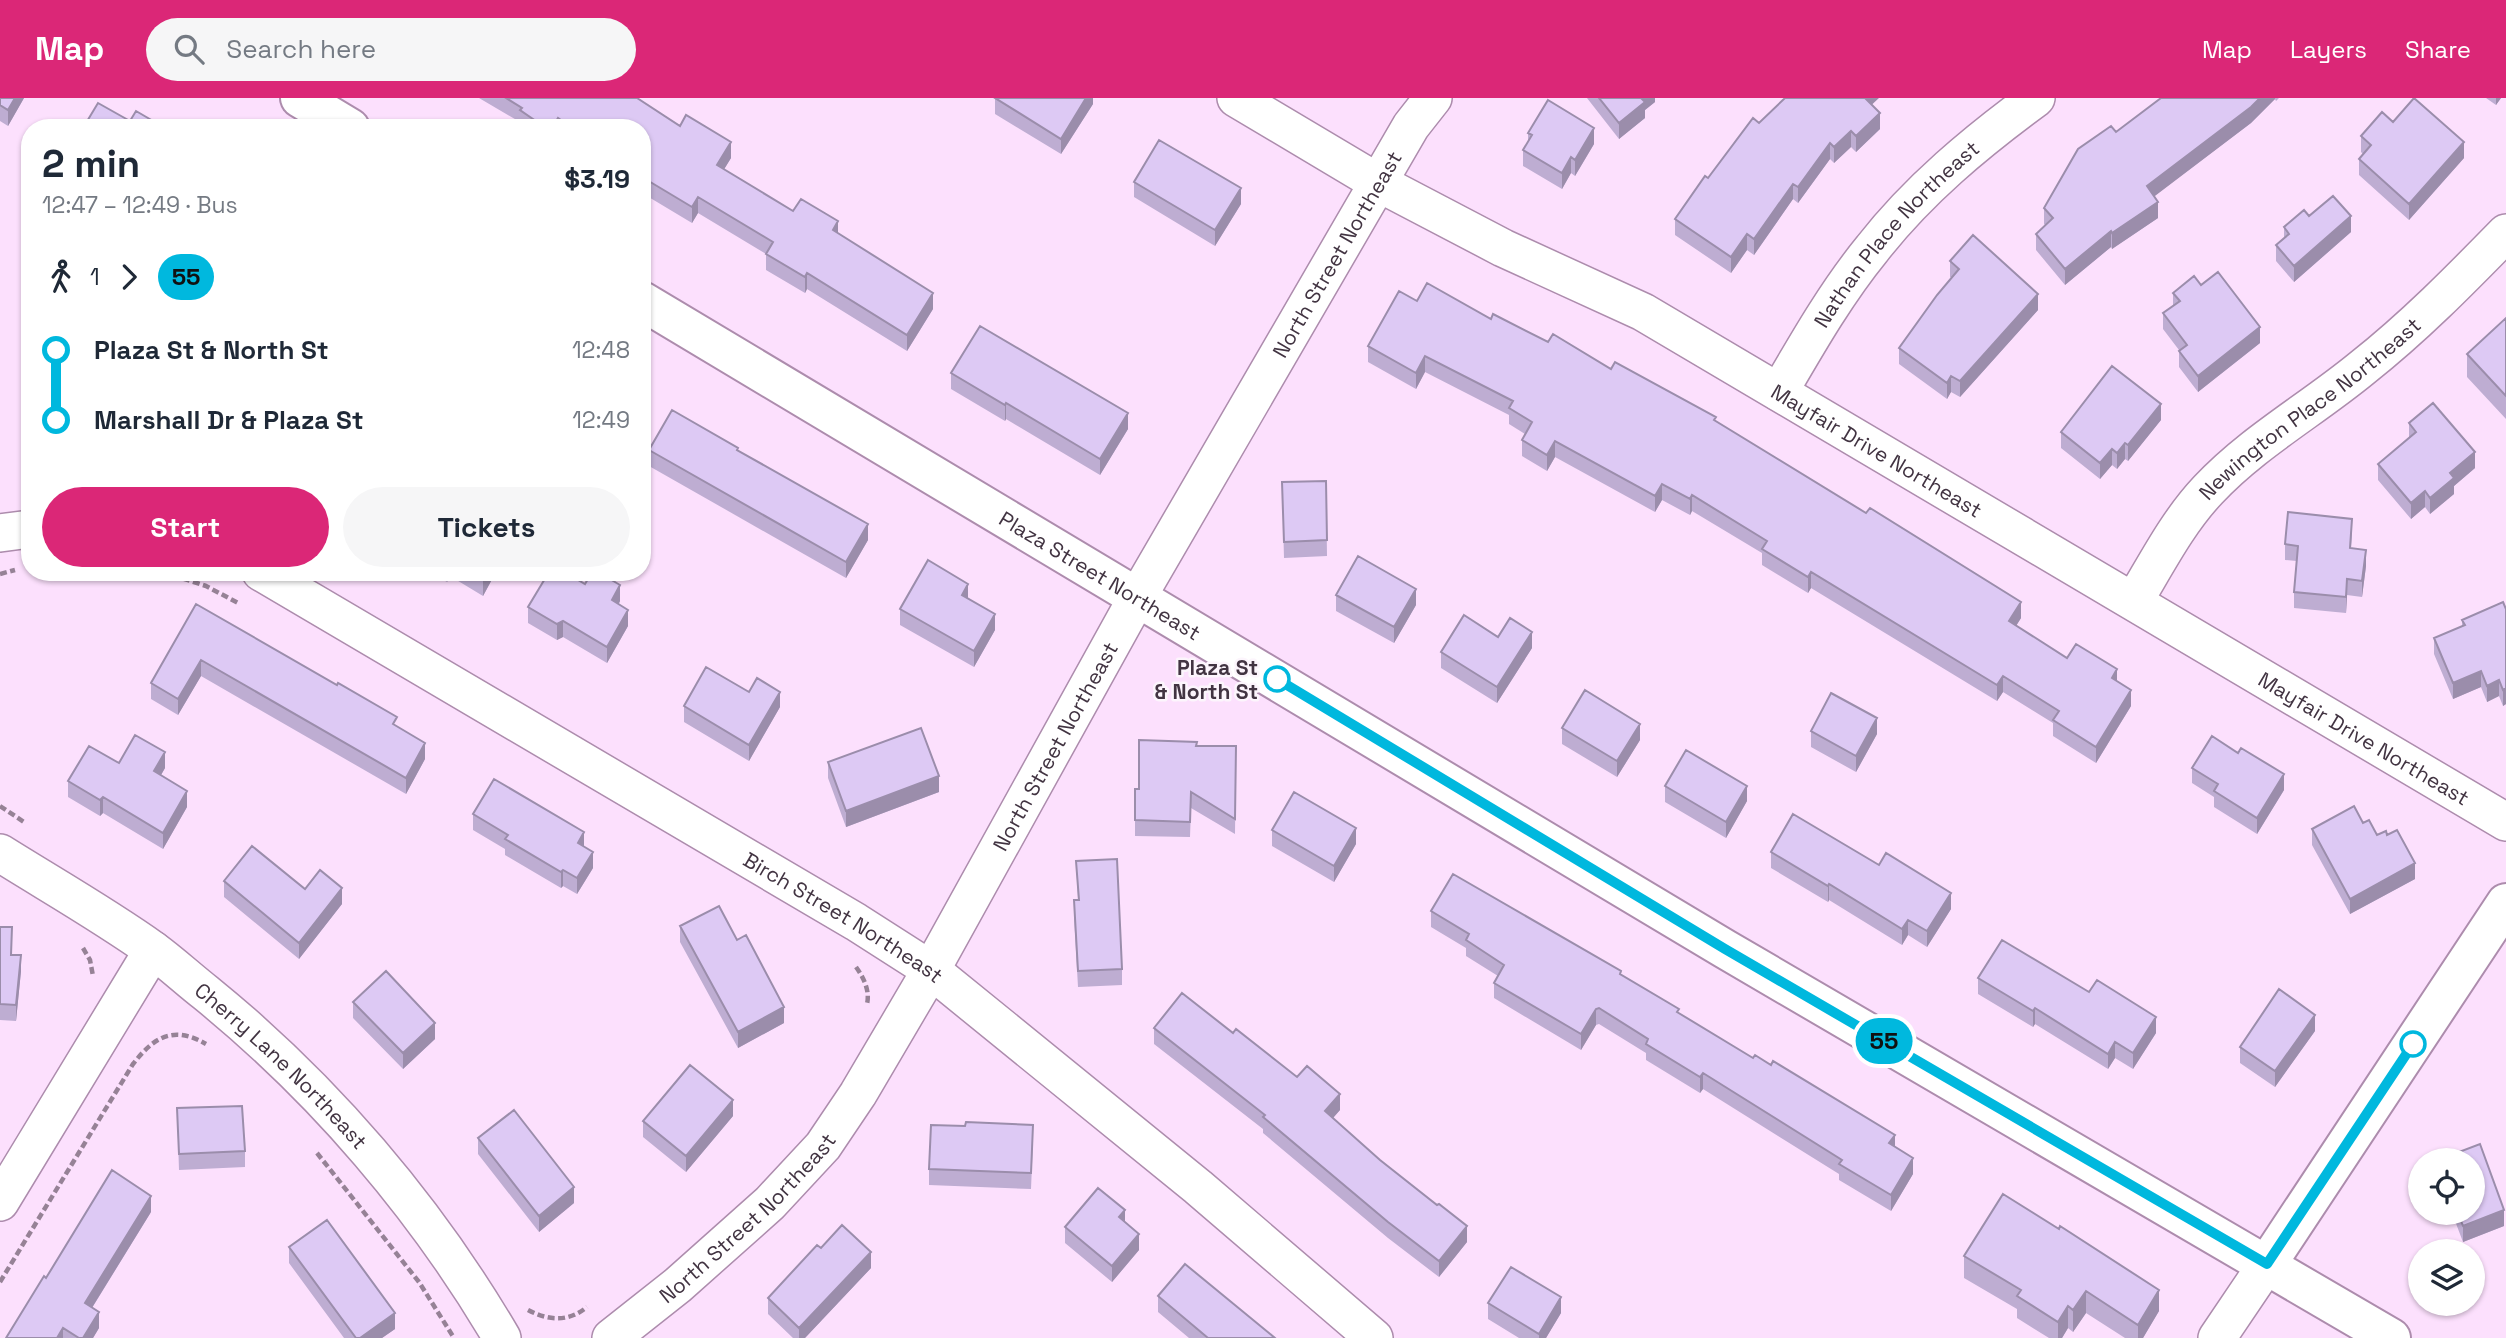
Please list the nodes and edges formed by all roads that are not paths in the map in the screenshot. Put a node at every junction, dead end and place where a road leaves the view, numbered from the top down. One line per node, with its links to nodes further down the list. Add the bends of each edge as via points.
1 (300, 98): 5 (main road)
2 (1236, 98): 6 (street, Mayfair Drive Northeast)
3 (1433, 98): 6 (street, North Street Northeast, via 1410,126)
4 (2036, 98): 9 (street, Nathan Place Northeast, via 1928,187 1871,249)
5 (336, 119)
6 (1377, 182): 9 (street, Mayfair Drive Northeast, via 1503,248 1643,312); 13 (street, North Street Northeast)
7 (2506, 233): 14 (street, Newington Place Northeast, via 2404,333 2256,446 2207,491 2176,530)
8 (651, 306): 13 (main road, Plaza Street Northeast)
9 (1779, 393): 14 (street, Mayfair Drive Northeast)
10 (21, 530): 11 (street)
11 (0, 533)
12 (276, 581): 19 (street, Birch Street Northeast)
13 (1138, 596): 19 (street, North Street Northeast); 21 (main road, Plaza Street Northeast, via 1725,949)
14 (2134, 601): 15 (street, Mayfair Drive Northeast)
15 (2506, 822)
16 (0, 853): 18 (street, Cherry Lane Northeast)
17 (2506, 903): 21 (main road)
18 (153, 950): 20 (street); 22 (street, Cherry Lane Northeast, via 282,1057 350,1130 421,1216)
19 (931, 970): 23 (street, North Street Northeast, via 822,1146 770,1203); 24 (street, Birch Street Northeast, via 1198,1187)
20 (0, 1202)
21 (2267, 1264): 25 (street); 26 (main road, Plaza Street Northeast)
22 (502, 1338)
23 (611, 1338)
24 (1374, 1338)
25 (2217, 1338)
26 (2390, 1338)

